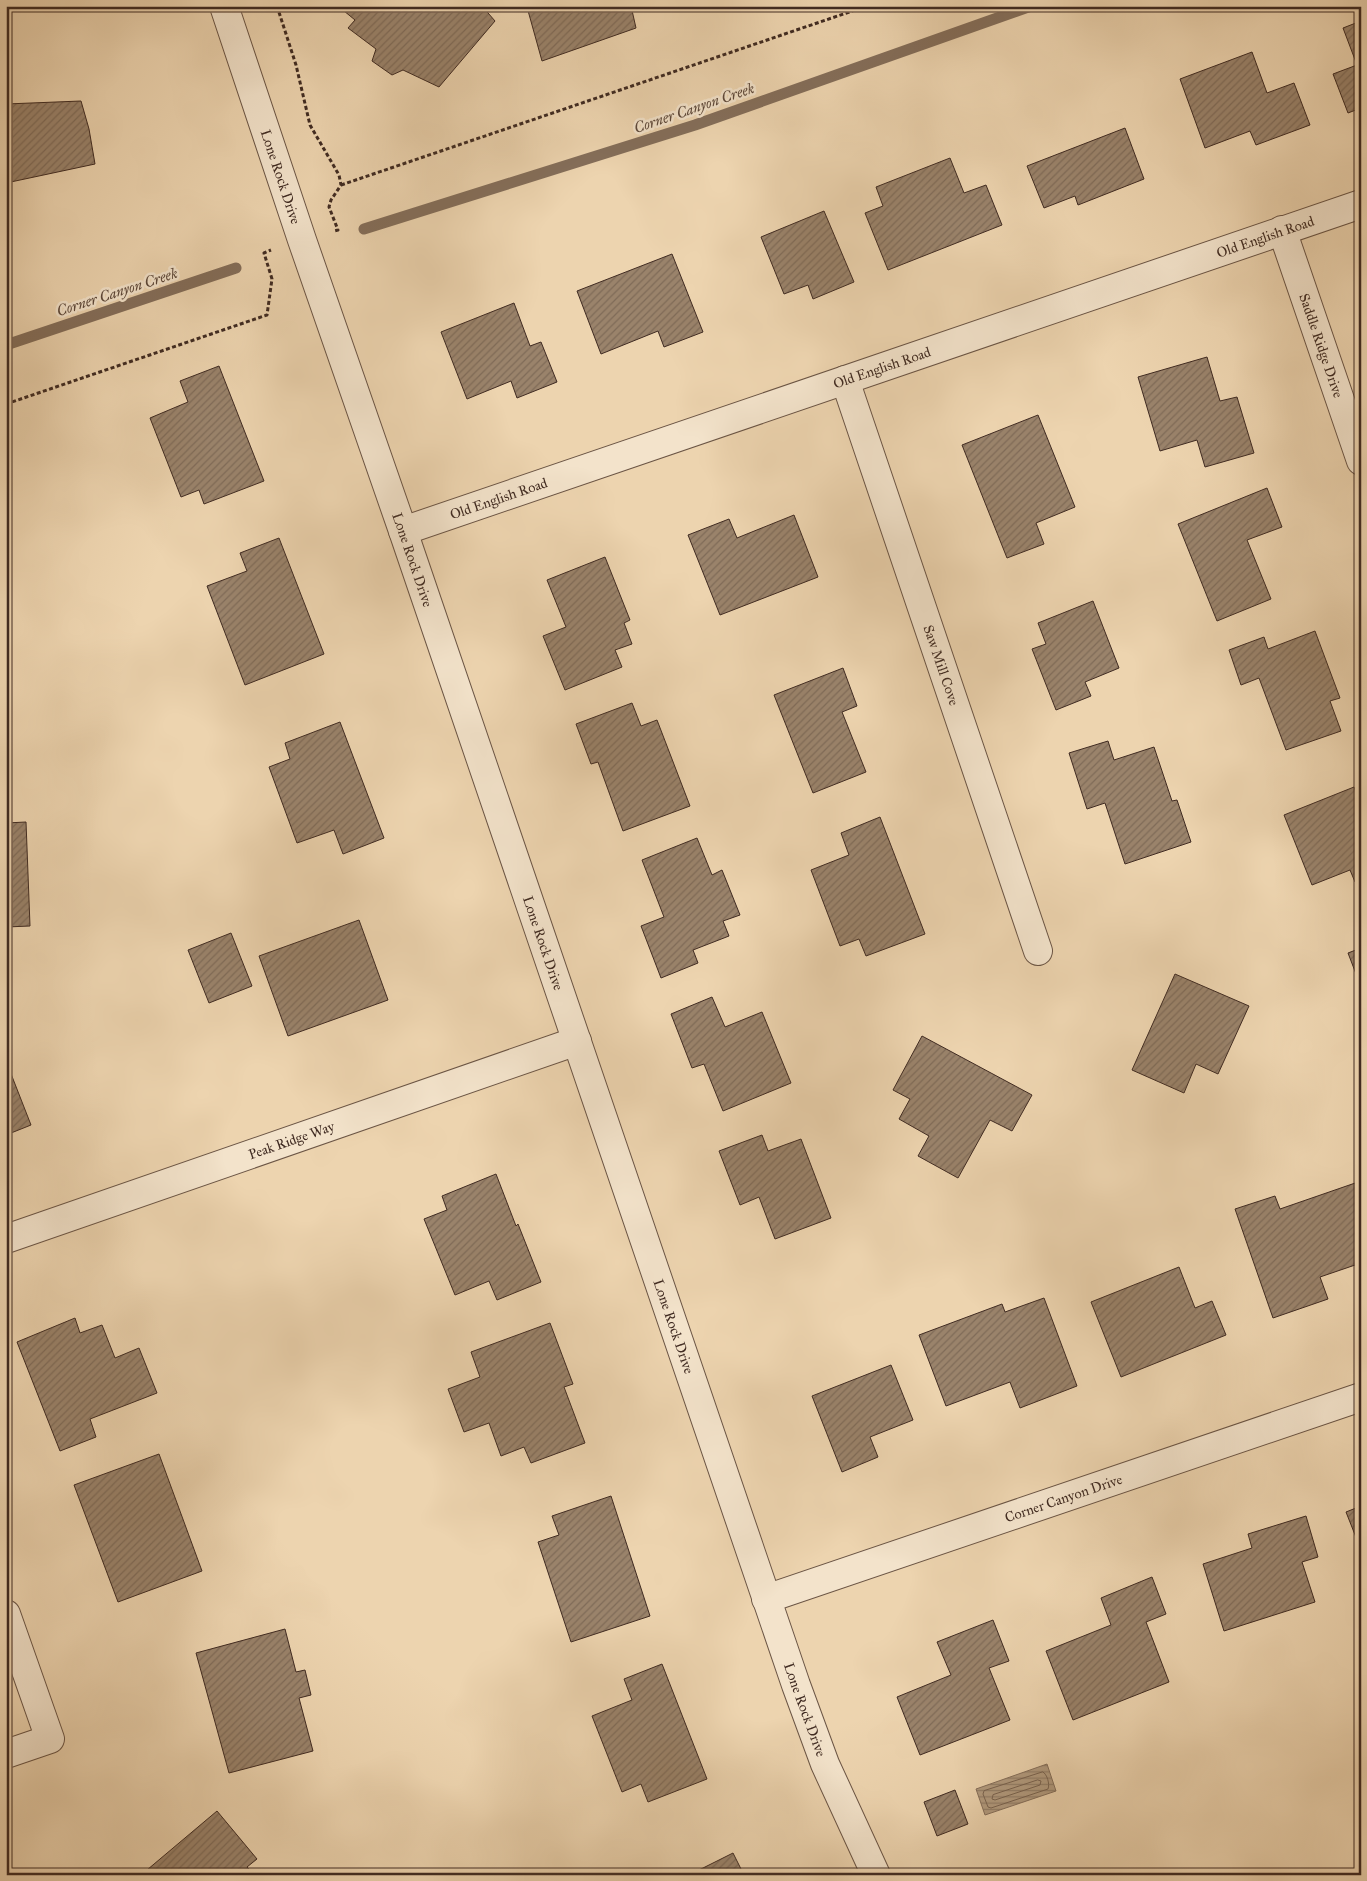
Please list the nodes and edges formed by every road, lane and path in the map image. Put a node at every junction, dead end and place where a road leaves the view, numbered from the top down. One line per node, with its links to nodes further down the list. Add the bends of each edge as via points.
1 (224, 6): 12 (street, Lone Rock Drive)
2 (277, 6): 4 (path, via 296,65 310,125 337,169)
3 (867, 6): 4 (path)
4 (341, 185): 6 (path, via 329,207)
5 (1361, 204): 7 (street, Old English Road)
6 (338, 230)
7 (1282, 230): 9 (street, Old English Road); 11 (street, Saddle Ridge Drive)
8 (264, 253): 10 (path, via 272,279 267,315)
9 (845, 380): 12 (street, Old English Road); 13 (street, Saw Mill Cove)
10 (6, 404)
11 (1361, 461)
12 (403, 531): 14 (street, Lone Rock Drive)
13 (1038, 951)
14 (576, 1041): 15 (street, Peak Ridge Way); 17 (street, Lone Rock Drive)
15 (6, 1239)
16 (1361, 1397): 17 (street, Corner Canyon Drive)
17 (766, 1599): 20 (street, Lone Rock Drive, via 825,1764)
18 (6, 1614): 19 (street, via 50,1739)
19 (6, 1754)
20 (876, 1875)

